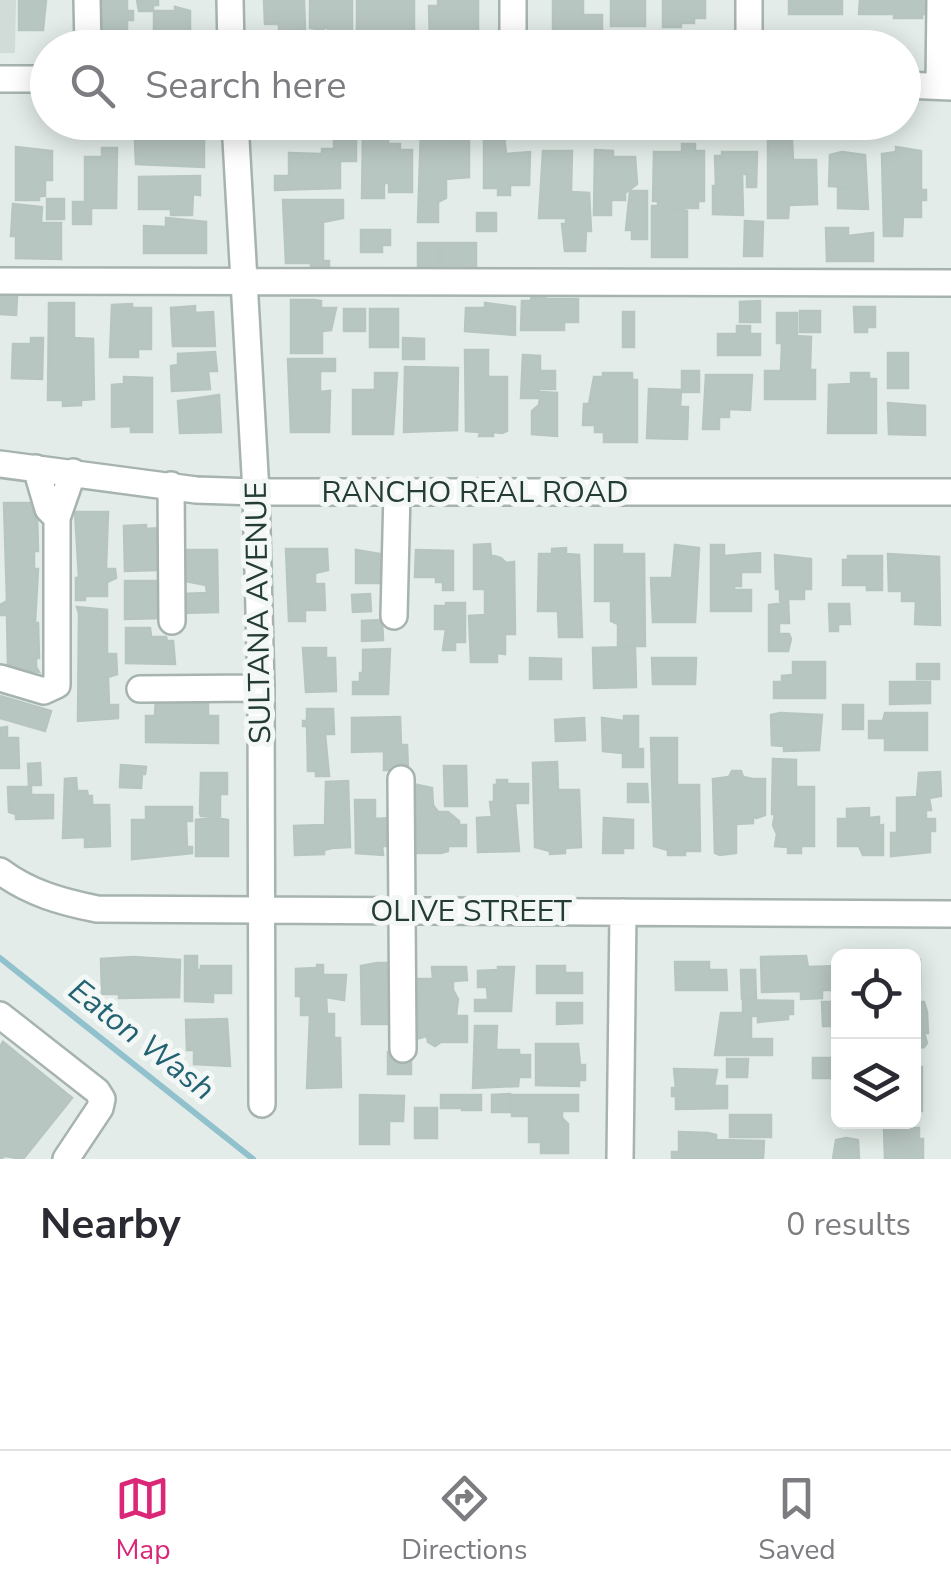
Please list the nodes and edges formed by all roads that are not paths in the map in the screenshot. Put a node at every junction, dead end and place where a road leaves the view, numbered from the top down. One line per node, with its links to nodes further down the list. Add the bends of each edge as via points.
1 (87, 0): 6 (street)
2 (230, 0): 7 (street)
3 (513, 0): 8 (street)
4 (749, 0): 9 (street)
5 (940, 0): 12 (street)
6 (88, 30)
7 (230, 30)
8 (513, 30)
9 (749, 30)
10 (30, 79): 11 (street)
11 (0, 80)
12 (945, 86)
13 (236, 140): 15 (street, SULTANA AVENUE)
14 (0, 281): 15 (street)
15 (242, 281): 16 (street); 21 (street, SULTANA AVENUE)
16 (951, 284)
17 (0, 464): 18 (street, RANCHO REAL ROAD)
18 (36, 468): 19 (street, RANCHO REAL ROAD); 24 (street, via 48,508)
19 (73, 472): 20 (street, RANCHO REAL ROAD); 24 (street)
20 (172, 485): 21 (street, RANCHO REAL ROAD); 26 (street)
21 (256, 492): 22 (street, RANCHO REAL ROAD); 28 (street, SULTANA AVENUE)
22 (397, 492): 23 (street, RANCHO REAL ROAD); 25 (street)
23 (951, 492)
24 (58, 518): 27 (street, via 57,685 44,691)
25 (394, 616)
26 (172, 621)
27 (0, 678)
28 (261, 688): 29 (street); 32 (street, SULTANA AVENUE)
29 (140, 689)
30 (401, 780): 33 (street)
31 (0, 871): 32 (street, OLIVE STREET, via 20,886 97,909)
32 (260, 909): 33 (street, OLIVE STREET); 38 (street, SULTANA AVENUE)
33 (403, 910): 34 (street, OLIVE STREET); 37 (street)
34 (622, 912): 35 (street, OLIVE STREET); 40 (street)
35 (951, 914)
36 (0, 1015): 39 (street, via 102,1099)
37 (403, 1049)
38 (262, 1104)
39 (66, 1159)
40 (620, 1159)

